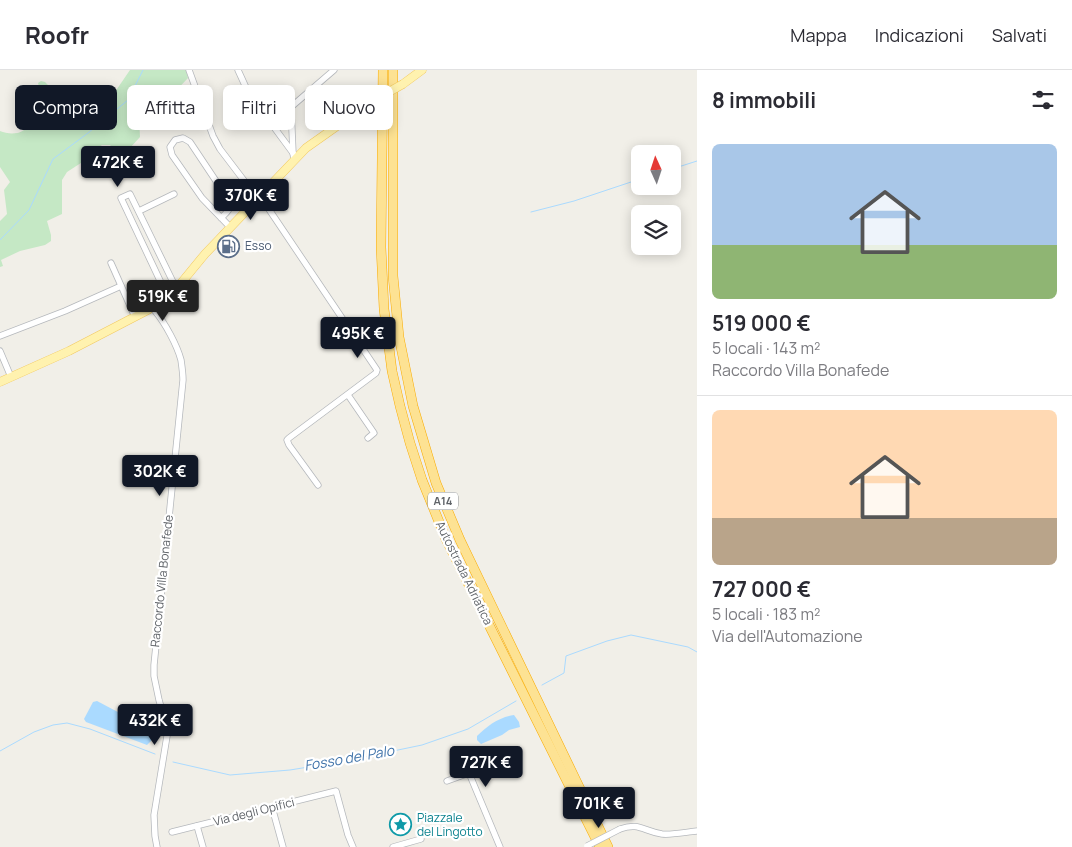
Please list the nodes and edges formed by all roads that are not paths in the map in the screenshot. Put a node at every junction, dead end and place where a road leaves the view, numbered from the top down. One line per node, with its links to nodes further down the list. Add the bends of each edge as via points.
1 (189, 70): 9 (street, via 213,136)
2 (238, 70): 7 (street, via 248,92)
3 (334, 70): 7 (street, via 291,107)
4 (383, 70): 42 (highway, Autostrada Adriatica / A14, via 383,292 392,371 410,443 446,539)
5 (393, 70): 43 (highway, Autostrada Adriatica / A14, via 393,276 398,337 413,406 436,483 460,540)
6 (422, 70): 7 (main road, bridge)
7 (294, 156): 9 (main road)
8 (174, 194): 10 (street)
9 (259, 198): 12 (main road); 25 (street, via 377,370)
10 (139, 211): 13 (street); 14 (street, via 130,194 121,198)
11 (221, 218): 11 (street, via 202,198 172,155 170,147 174,140 183,138 190,142 230,202 229,210); 12 (street)
12 (230, 227): 17 (main road)
13 (153, 241): 14 (street); 17 (street)
14 (143, 246): 18 (street)
15 (110, 263): 16 (street)
16 (121, 286): 20 (street); 21 (street)
17 (177, 288): 18 (main road)
18 (170, 296): 19 (main road)
19 (156, 308): 20 (main road); 36 (street, Raccordo Villa Bonafede, via 181,360 183,380 154,665 167,736 154,815)
20 (135, 317): 23 (main road)
21 (0, 336)
22 (0, 351): 23 (street)
23 (11, 377): 24 (main road)
24 (0, 382)
25 (348, 395): 26 (street, via 374,433); 27 (street, via 288,440)
26 (368, 438)
27 (318, 485)
28 (447, 781): 41 (street, via 469,773)
29 (272, 807): 30 (street, Via degli Opifici); 34 (street, Via degli Opifici, via 336,791); 38 (street)
30 (197, 826): 31 (street, Via degli Opifici); 37 (street)
31 (172, 832)
32 (697, 832): 35 (street, bridge, via 664,834 629,826)
33 (421, 839): 40 (street)
34 (353, 844): 39 (street)
35 (586, 846)
36 (157, 847)
37 (203, 847)
38 (283, 847)
39 (359, 847)
40 (393, 847)
41 (500, 847)
42 (600, 847)
43 (608, 847)

